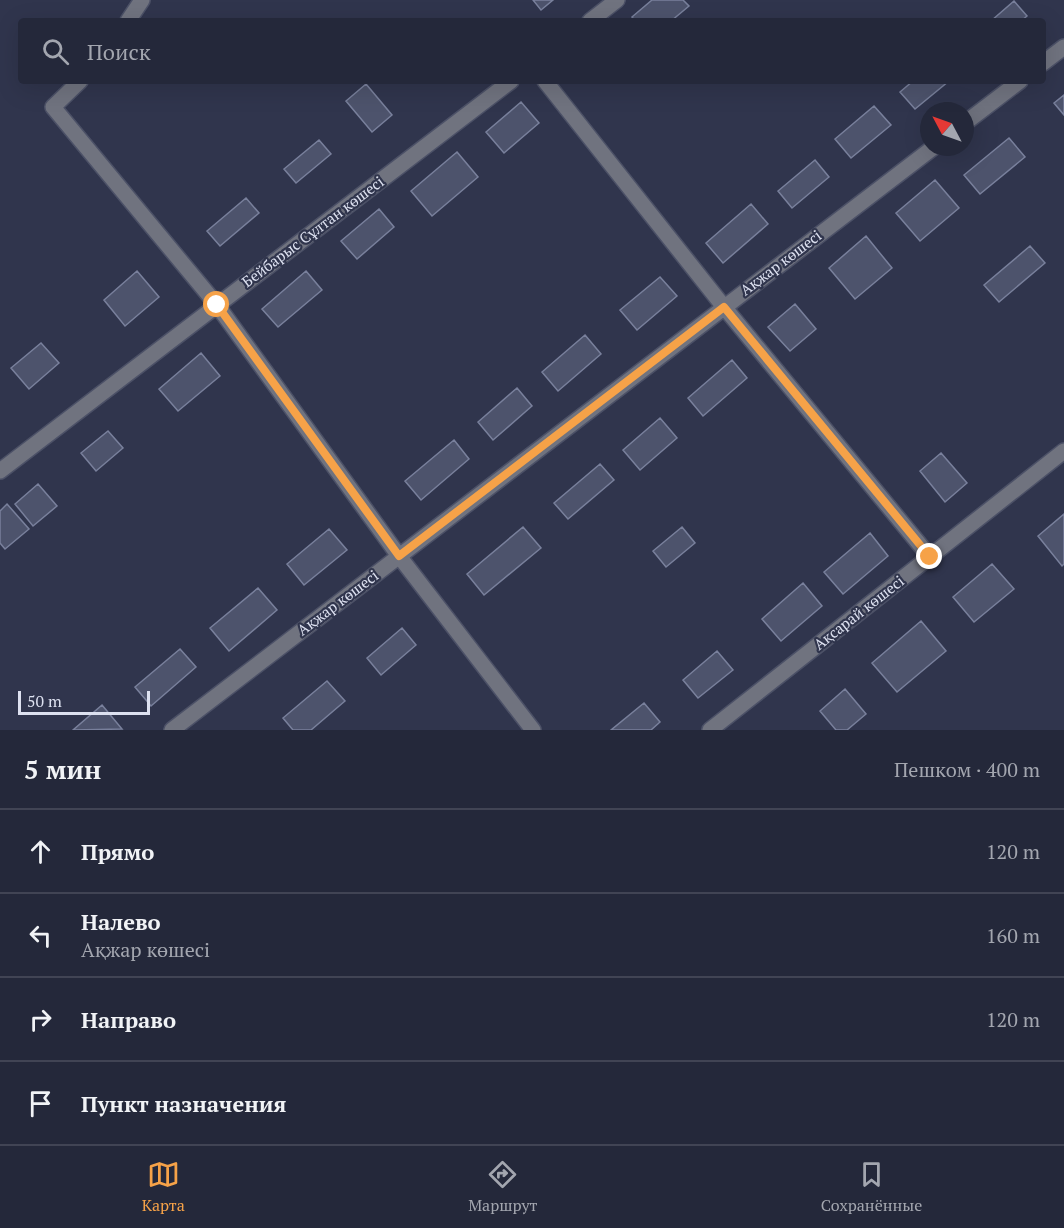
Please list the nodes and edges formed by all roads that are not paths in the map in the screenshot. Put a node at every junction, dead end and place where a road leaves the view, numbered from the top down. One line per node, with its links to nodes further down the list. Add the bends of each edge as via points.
1 (142, 0): 3 (street)
2 (617, 0): 4 (street)
3 (130, 18)
4 (594, 18)
5 (1064, 47): 6 (street)
6 (1046, 61)
7 (77, 84): 13 (street, via 53,107)
8 (507, 84): 13 (street, Бейбарыс Сұлтан көшесі)
9 (547, 84): 14 (street)
10 (1016, 84): 11 (street)
11 (974, 116)
12 (922, 156): 14 (street, Ақжар көшесі)
13 (217, 305): 16 (street, Бейбарыс Сұлтан көшесі); 17 (street)
14 (724, 307): 17 (street, Ақжар көшесі); 18 (street)
15 (1064, 451): 18 (street, Ақсарай көшесі)
16 (0, 471)
17 (399, 556): 19 (street, Ақжар көшесі); 20 (street)
18 (930, 557): 21 (street, Ақсарай көшесі)
19 (172, 730)
20 (533, 730)
21 (710, 730)

